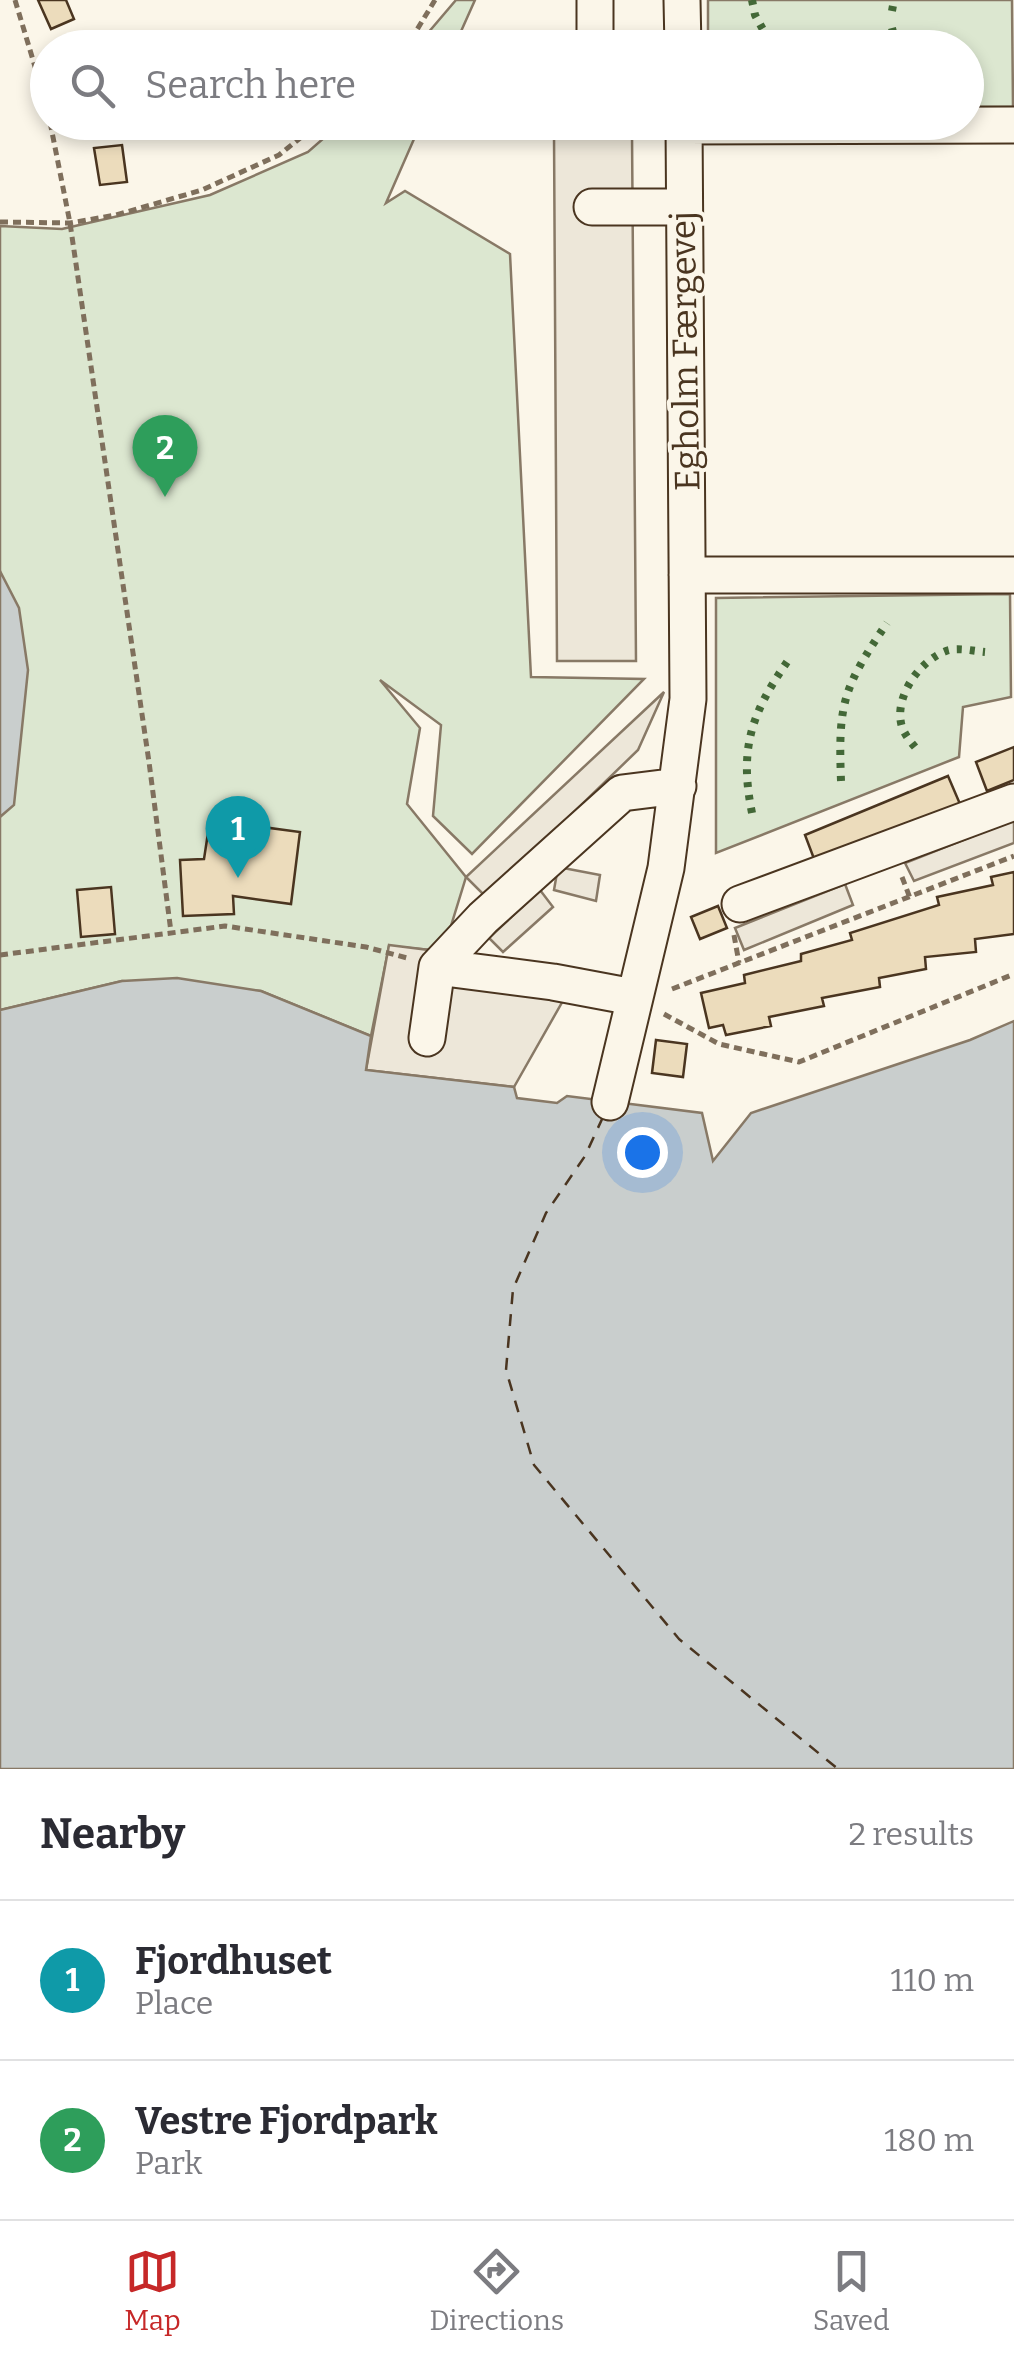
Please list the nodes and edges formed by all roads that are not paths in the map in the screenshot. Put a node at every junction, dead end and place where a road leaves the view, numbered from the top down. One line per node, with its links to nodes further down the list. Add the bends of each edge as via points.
1 (595, 0): 3 (street)
2 (682, 0): 4 (street)
3 (595, 30)
4 (683, 30)
5 (984, 125): 6 (street, Egholm Færgevej)
6 (1014, 125)
7 (684, 140): 9 (street, Egholm Færgevej)
8 (592, 208): 9 (street)
9 (684, 208): 10 (street, Egholm Færgevej)
10 (688, 576): 11 (street); 12 (street, Egholm Færgevej, via 688,698)
11 (1014, 576)
12 (678, 786): 15 (street, via 622,793); 16 (street, Egholm Færgevej)
13 (1014, 802): 14 (street)
14 (740, 904)
15 (437, 966): 16 (street); 17 (street)
16 (636, 999): 18 (street, Egholm Færgevej)
17 (428, 1038)
18 (610, 1102)

